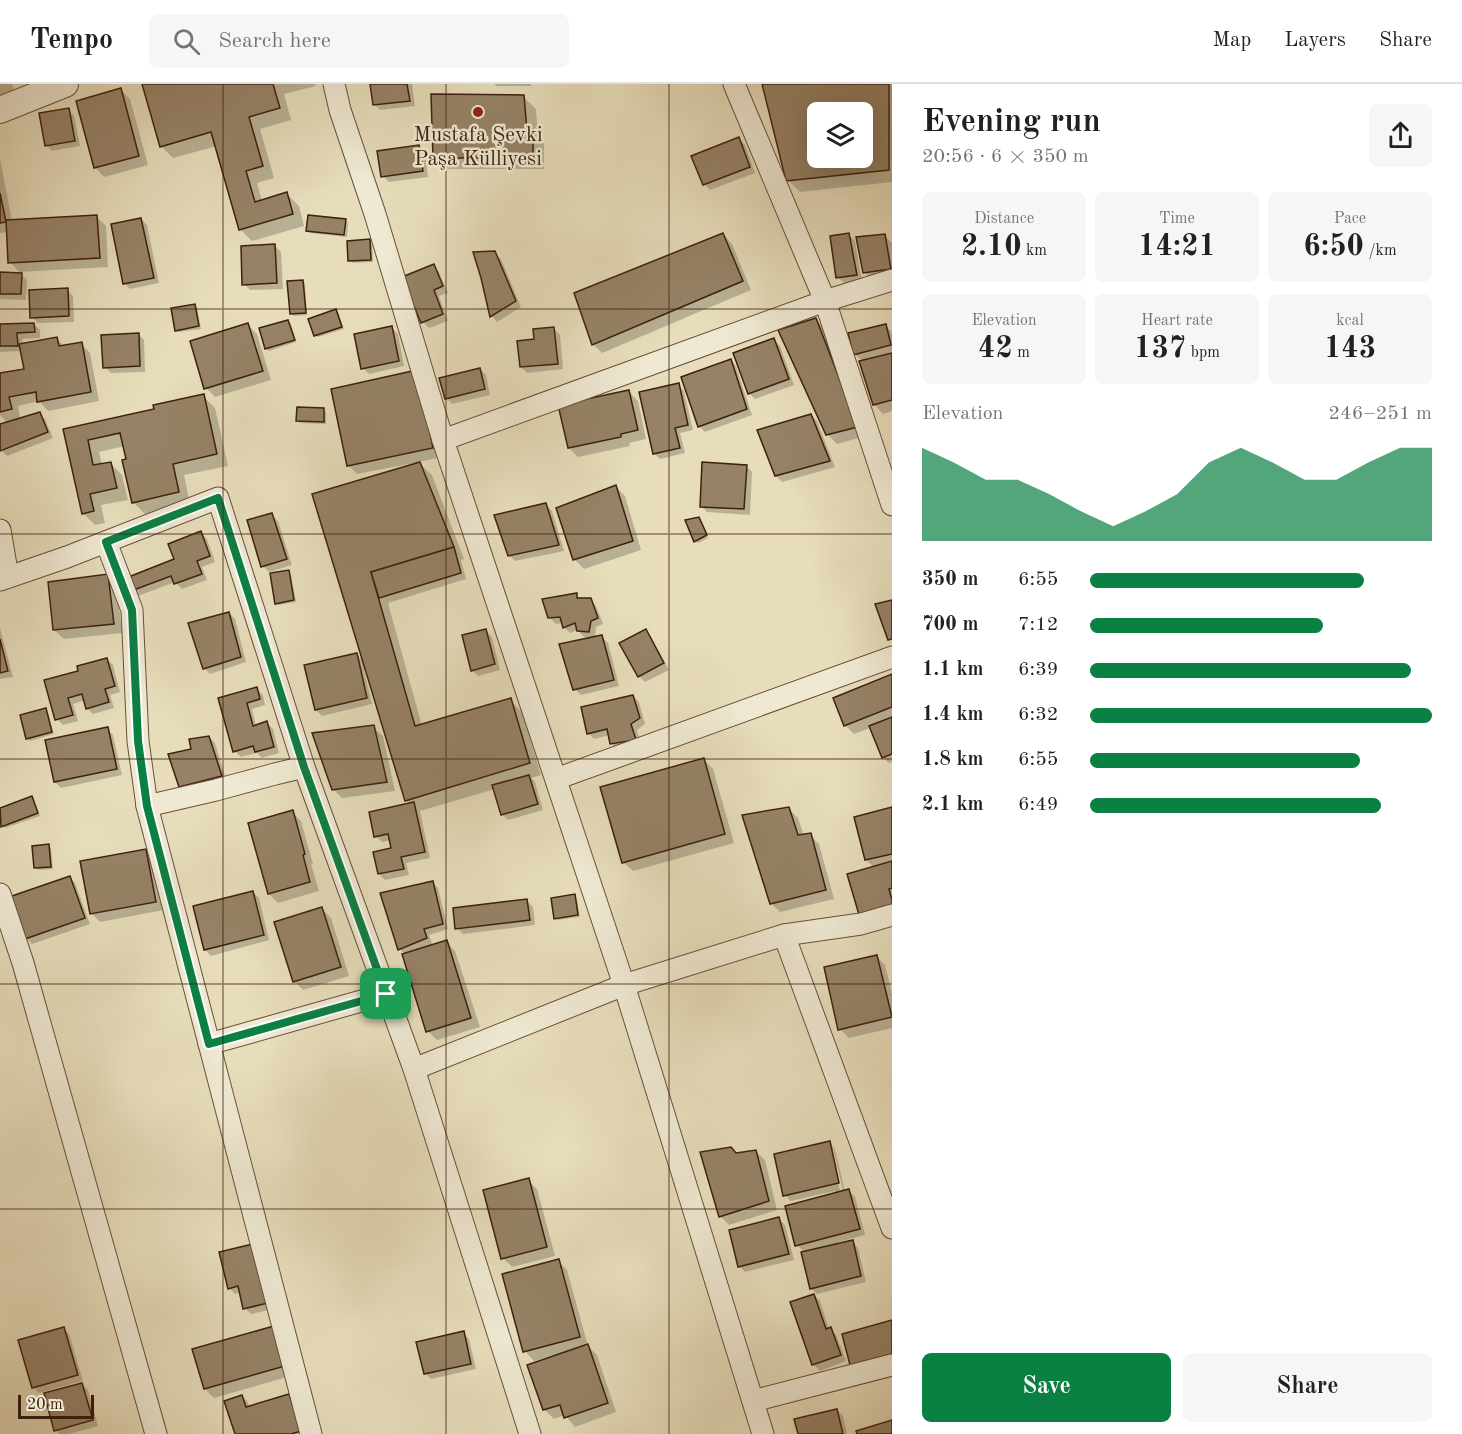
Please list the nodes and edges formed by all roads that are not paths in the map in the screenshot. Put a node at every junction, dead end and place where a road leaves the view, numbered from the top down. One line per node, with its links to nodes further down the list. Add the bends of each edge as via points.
1 (65, 84): 4 (street)
2 (334, 84): 7 (street)
3 (734, 84): 6 (street)
4 (11, 99)
5 (892, 280): 6 (street)
6 (825, 301): 7 (street); 8 (street)
7 (443, 440): 14 (street)
8 (892, 505)
9 (0, 530): 11 (street)
10 (106, 542): 11 (street); 13 (street, via 218,498); 15 (street, via 132,610 138,741)
11 (4, 578)
12 (892, 657): 14 (street)
13 (304, 767): 15 (street); 20 (street)
14 (556, 779): 19 (street)
15 (147, 806): 21 (street)
16 (0, 894): 26 (street)
17 (892, 915): 18 (street, via 861,924)
18 (784, 935): 19 (street); 23 (street)
19 (624, 986): 22 (street); 25 (street)
20 (386, 994): 21 (street); 22 (street)
21 (209, 1044): 27 (street)
22 (414, 1069): 28 (street)
23 (892, 1228)
24 (892, 1365): 25 (street)
25 (753, 1401): 29 (street)
26 (156, 1434)
27 (311, 1434)
28 (530, 1434)
29 (763, 1434)

